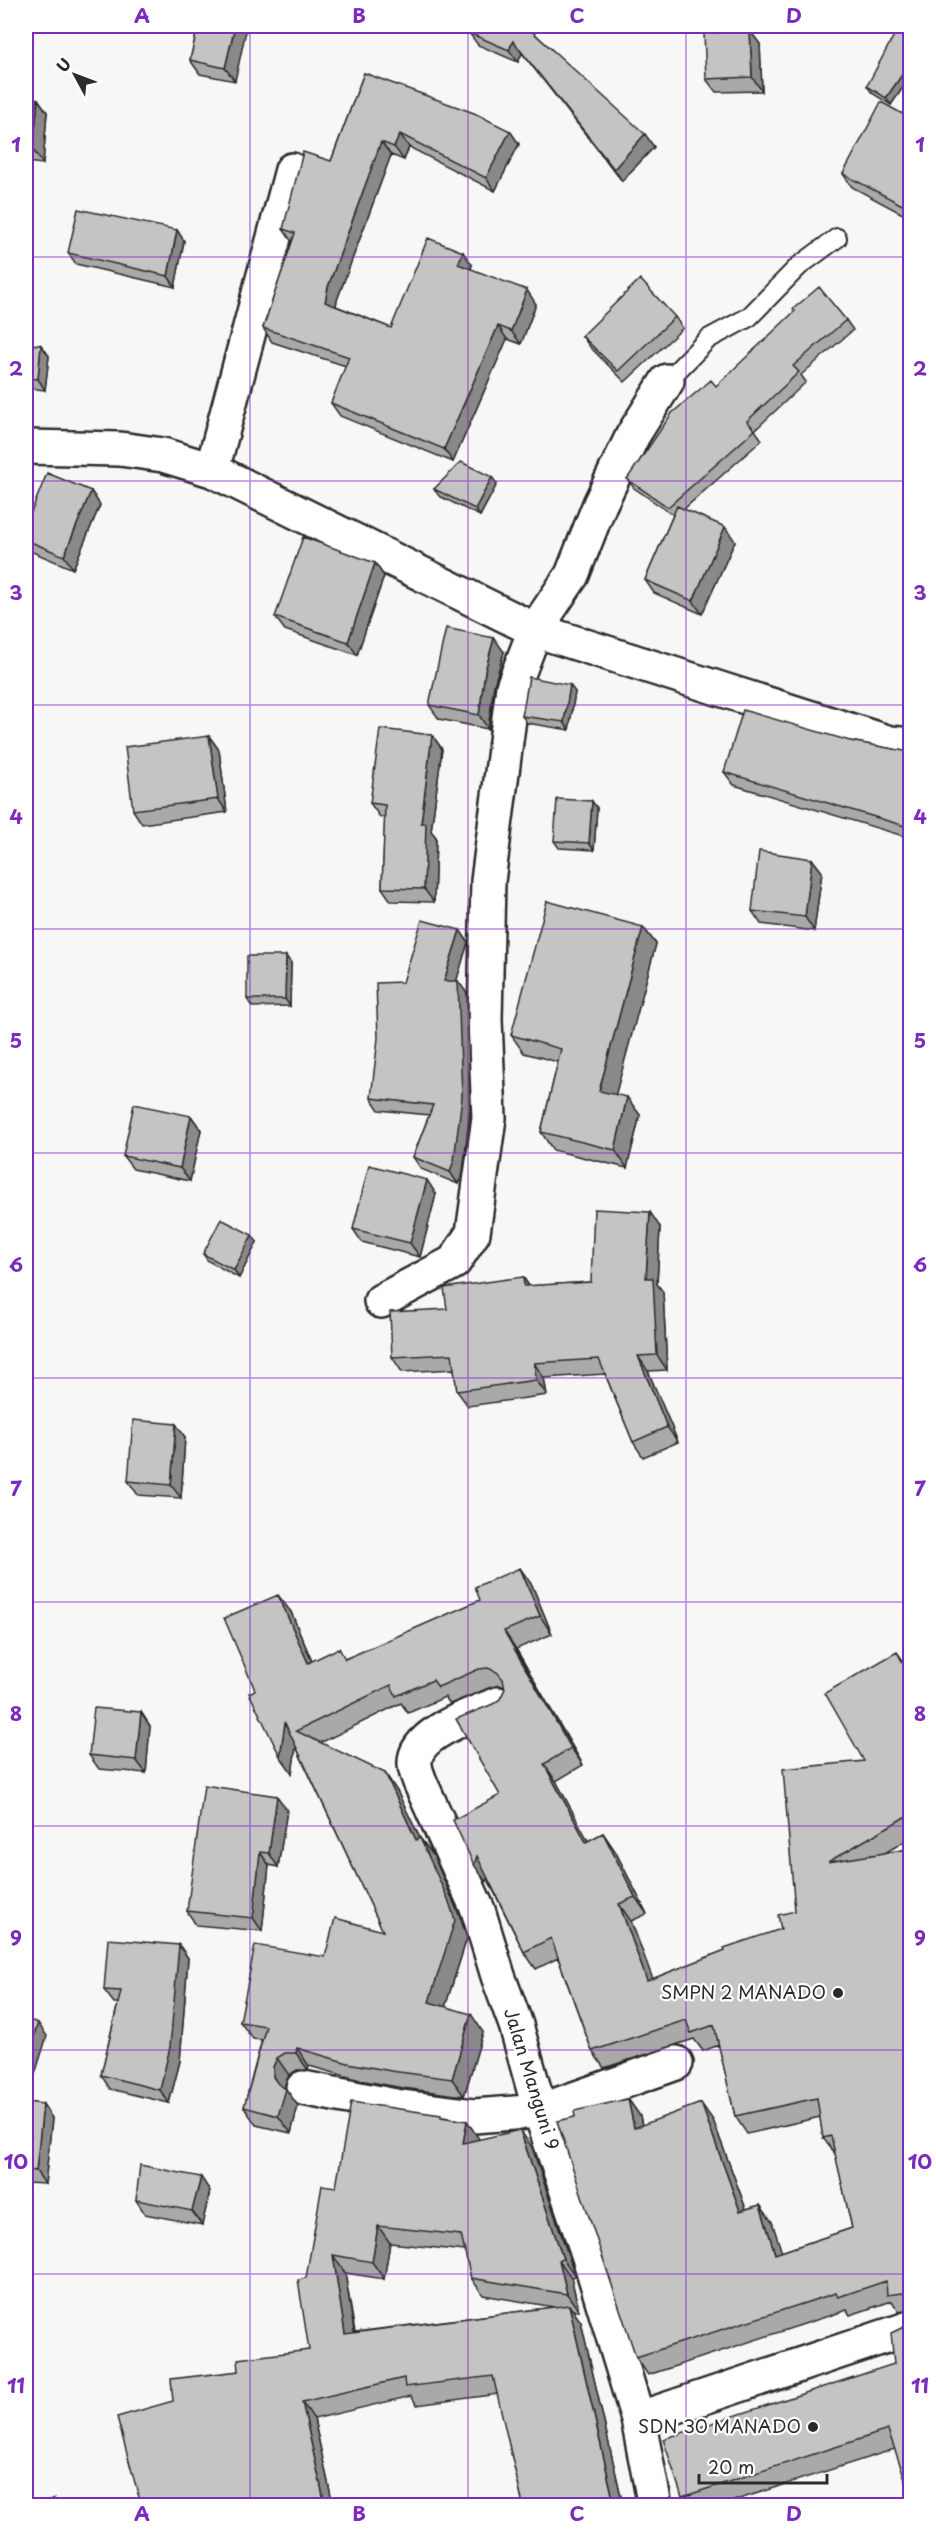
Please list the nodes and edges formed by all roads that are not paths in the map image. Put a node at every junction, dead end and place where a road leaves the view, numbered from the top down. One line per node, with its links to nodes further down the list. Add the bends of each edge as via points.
1 (292, 170): 5 (street)
2 (837, 238): 3 (lane, via 799,266 749,317 708,339)
3 (667, 381): 6 (street, via 633,435 572,575)
4 (26, 447): 5 (street, via 120,449 163,455)
5 (212, 470): 6 (street)
6 (535, 630): 7 (street, via 890,743); 8 (street, via 513,687 488,882 485,1019 489,1118 473,1233 454,1262)
7 (910, 745)
8 (381, 1301)
9 (498, 1704): 12 (street, Jalan Manguni 9, via 438,1730 421,1745 414,1762 478,1910)
10 (676, 2063): 12 (street)
11 (303, 2088): 12 (street, via 474,2116)
12 (540, 2111): 14 (street, Jalan Manguni 9)
13 (910, 2328): 14 (street)
14 (638, 2419): 15 (street, Jalan Manguni 9)
15 (655, 2505)

